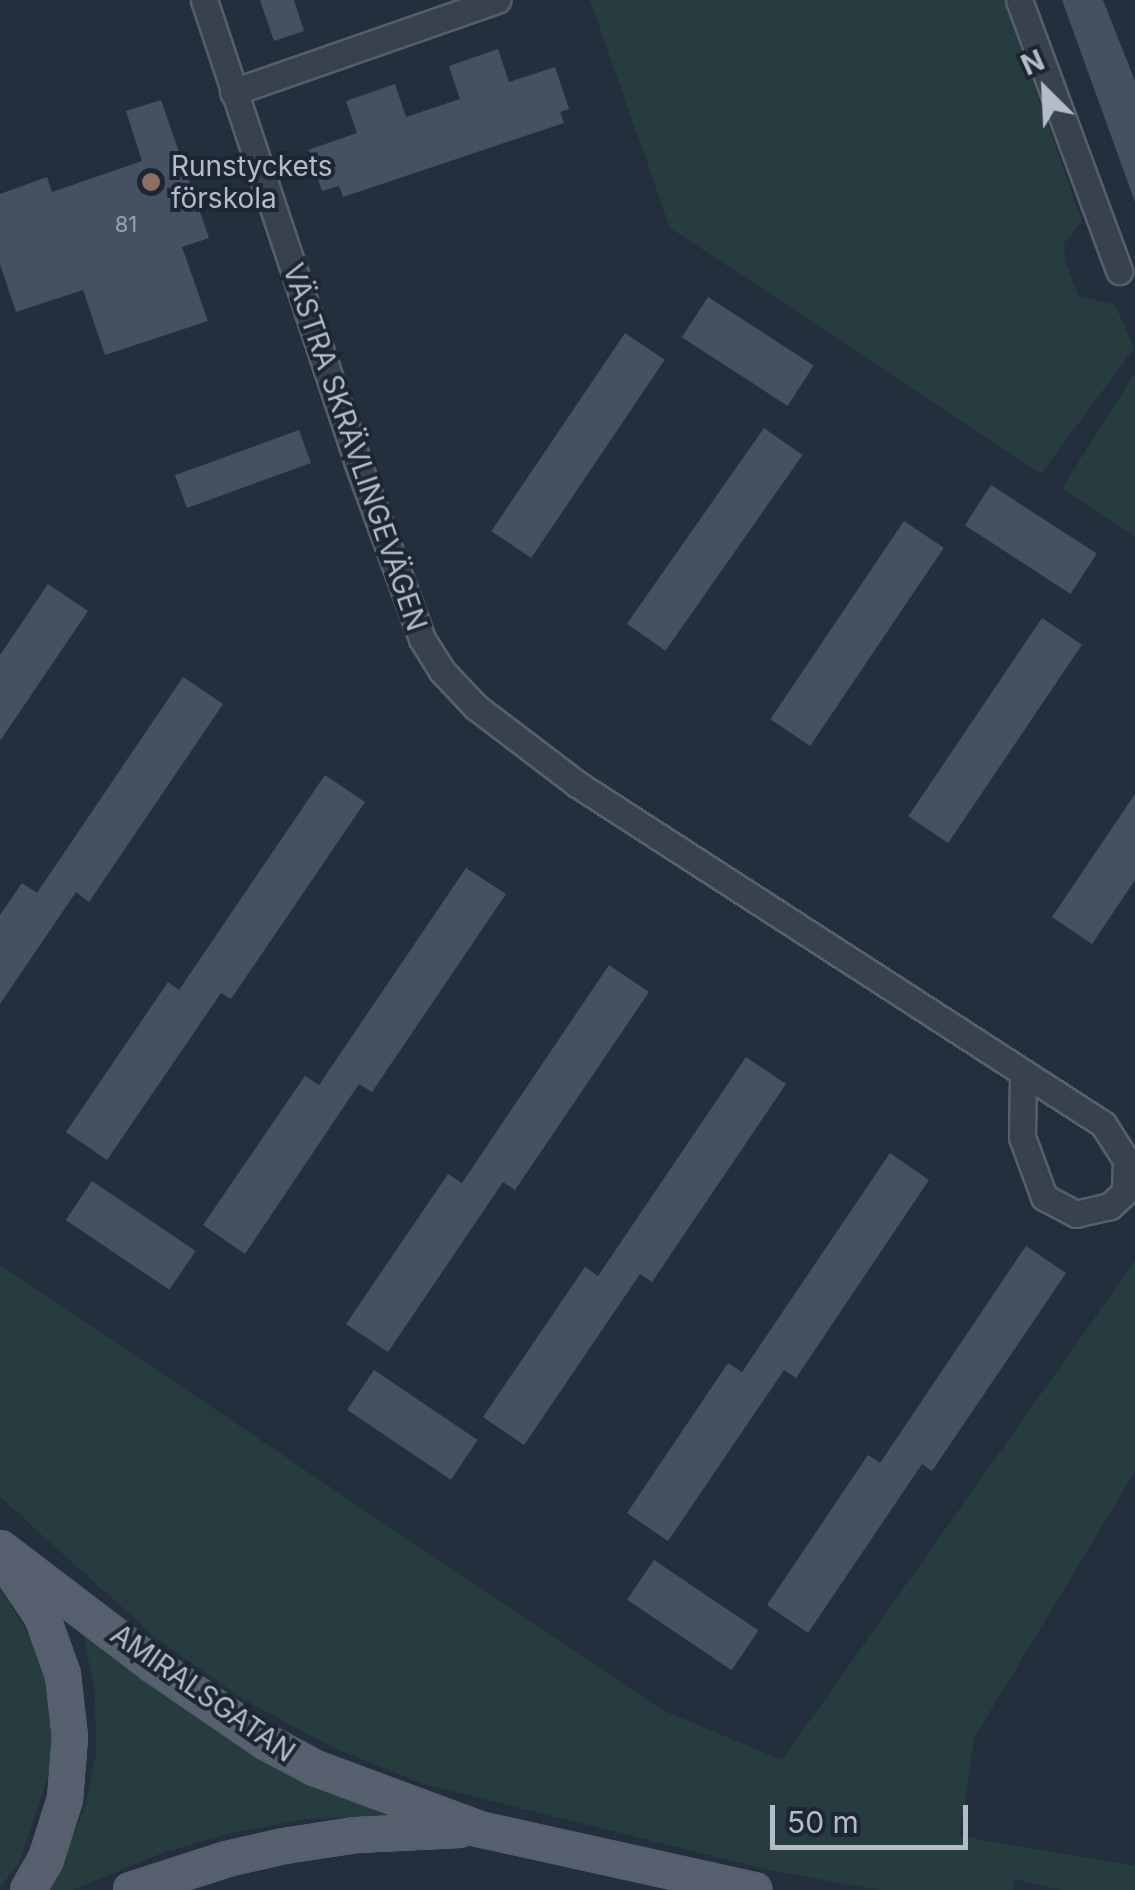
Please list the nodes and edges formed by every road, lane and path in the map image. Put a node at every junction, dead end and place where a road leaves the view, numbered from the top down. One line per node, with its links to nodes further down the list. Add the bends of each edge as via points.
1 (204, 0): 4 (street, VÄSTRA SKRÄVLINGEVÄGEN)
2 (497, 0): 4 (street)
3 (1019, 0): 5 (street)
4 (234, 92): 6 (street, VÄSTRA SKRÄVLINGEVÄGEN, via 402,586 442,671 476,707 577,784)
5 (1118, 271)
6 (1023, 1076): 6 (street, VÄSTRA SKRÄVLINGEVÄGEN, via 1022,1138 1044,1197 1076,1214 1110,1206 1125,1192 1120,1144 1103,1124)
7 (0, 1551): 8 (main road, AMIRALSGATAN, via 266,1742 377,1794); 9 (main road, AMIRALSGATAN, via 42,1616 62,1675 70,1737 65,1799)
8 (479, 1828): 10 (main road, AMIRALSGATAN, via 284,1846); 11 (main road, AMIRALSGATAN)
9 (28, 1890)
10 (130, 1890)
11 (754, 1890)

